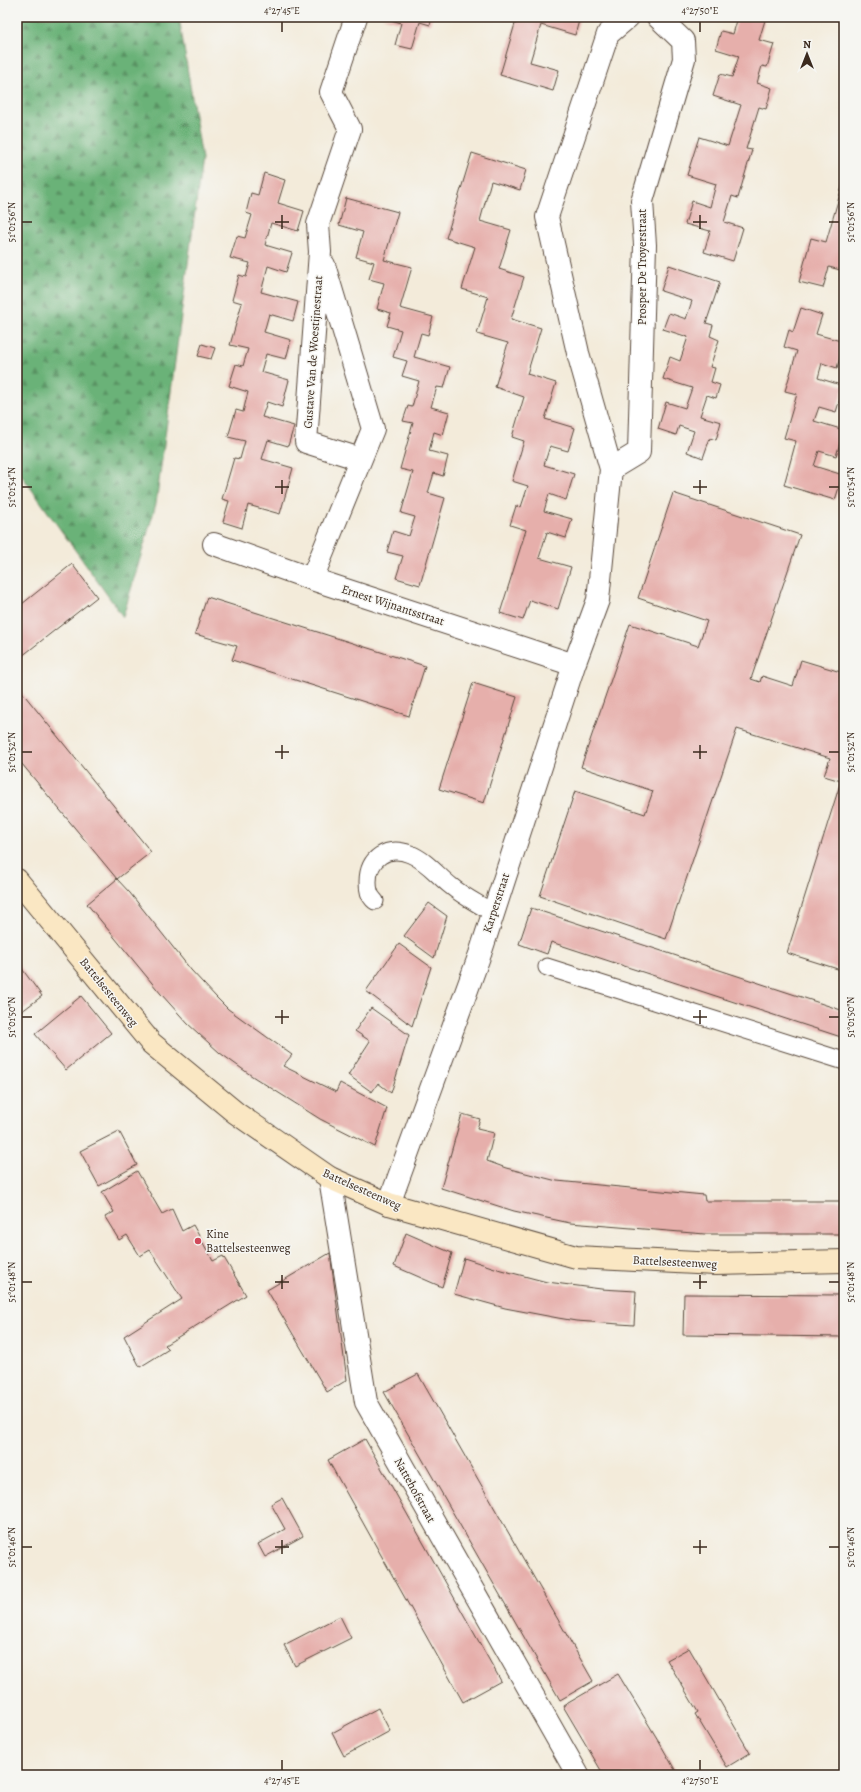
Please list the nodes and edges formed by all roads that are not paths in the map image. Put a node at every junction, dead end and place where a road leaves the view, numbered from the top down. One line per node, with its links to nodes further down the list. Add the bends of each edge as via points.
1 (356, 17): 4 (street, Gustave Van de Woestijnestraat, via 331,92 350,129 318,224)
2 (628, 17): 6 (street, via 608,34 548,217 578,353)
3 (658, 17): 6 (street, Prosper De Troyerstraat, via 683,41 684,59 642,201 645,245 639,452)
4 (320, 252): 5 (street, Gustave Van de Woestijnestraat, via 373,429); 5 (street, Gustave Van de Woestijnestraat, via 306,442)
5 (360, 460): 8 (street, Gustave Van de Woestijnestraat)
6 (611, 470): 9 (street, Karperstraat, via 598,600)
7 (214, 544): 8 (street, Ernest Wijnantsstraat)
8 (312, 579): 9 (street, Ernest Wijnantsstraat)
9 (574, 664): 12 (street, Karperstraat)
10 (17, 880): 15 (main road, Battelsesteenweg, via 150,1043 236,1113)
11 (375, 901): 12 (lane, via 370,897 368,888 369,869 385,852 396,852 410,854 434,870 452,887)
12 (493, 913): 16 (street, Karperstraat)
13 (547, 967): 14 (lane)
14 (844, 1061)
15 (330, 1178): 16 (main road, Battelsesteenweg); 18 (street, Nattehofstraat, via 366,1402)
16 (389, 1204): 17 (main road, Battelsesteenweg, via 576,1257 716,1264)
17 (844, 1261)
18 (578, 1775)

